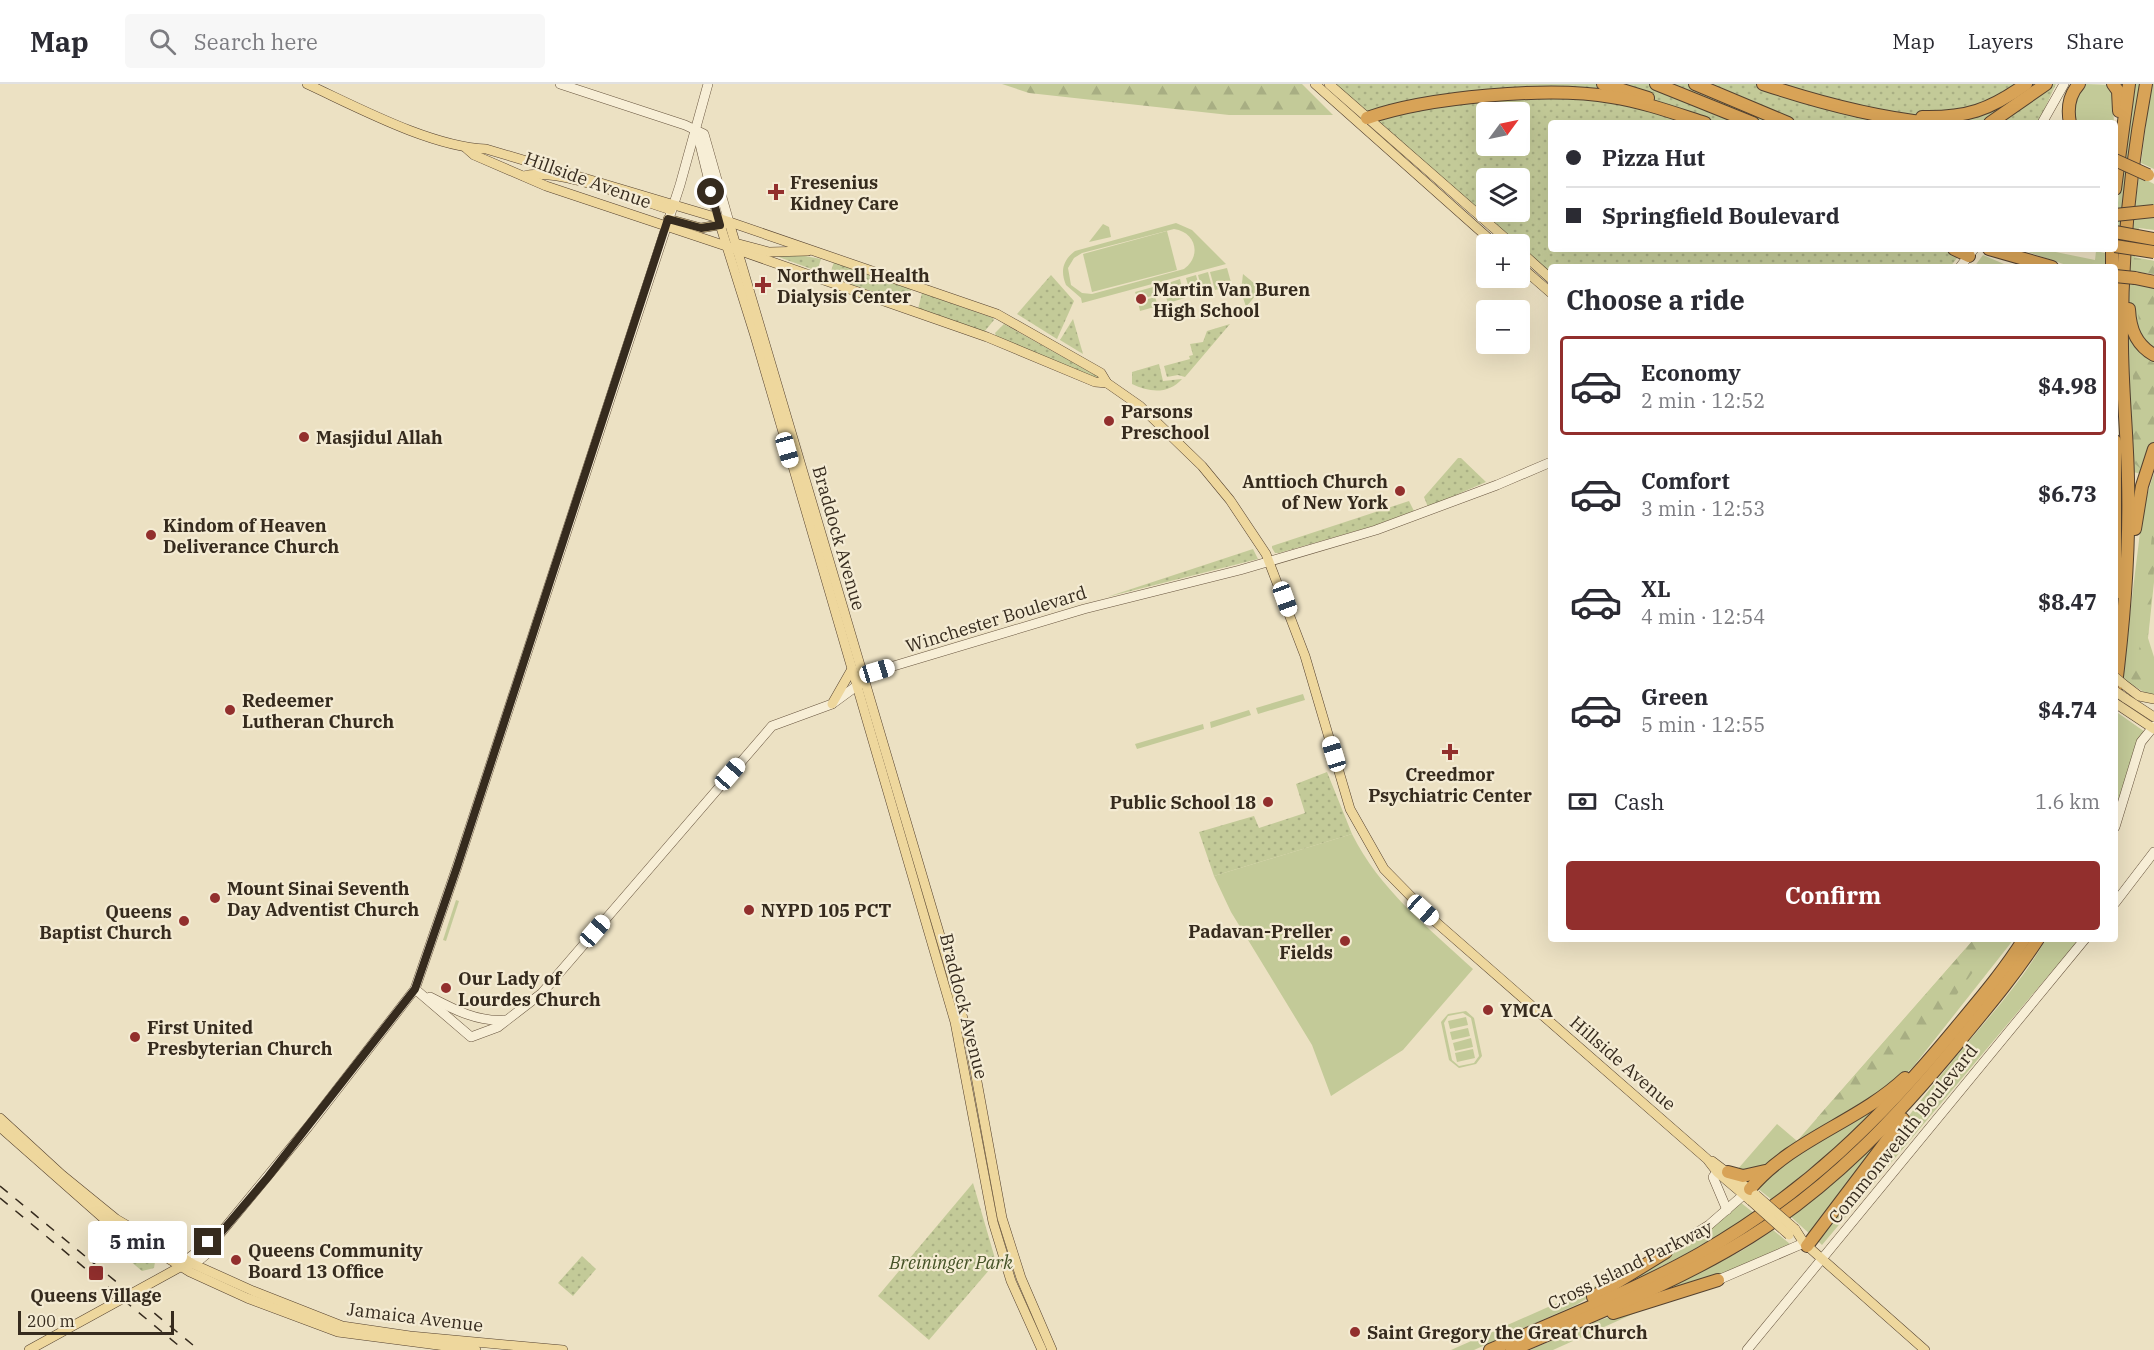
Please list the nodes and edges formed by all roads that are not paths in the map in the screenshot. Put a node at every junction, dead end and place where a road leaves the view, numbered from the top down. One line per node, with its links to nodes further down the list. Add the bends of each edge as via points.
1 (307, 84): 30 (main road, Hillside Avenue, via 374,115)
2 (560, 84): 28 (main road)
3 (708, 84): 28 (main road)
4 (1315, 84): 42 (main road)
5 (1329, 84): 19 (main road)
6 (1603, 84): 21 (highway, via 1661,102)
7 (1656, 84): 22 (highway)
8 (1695, 84): 23 (highway)
9 (1763, 84): 17 (highway)
10 (2026, 84): 18 (highway, via 1992,106 1962,115)
11 (2046, 84): 25 (highway)
12 (2064, 84): 26 (main road)
13 (2079, 84): 27 (highway, via 2069,104)
14 (2112, 84): 29 (highway, via 2120,101)
15 (2129, 84): 31 (highway)
16 (2146, 84): 45 (highway)
17 (1781, 87): 18 (highway)
18 (1869, 113): 24 (highway)
19 (1367, 118): 20 (highway, via 1430,102 1565,93 1610,96); 43 (main road)
20 (1697, 120)
21 (1700, 120)
22 (1746, 120)
23 (1781, 120)
24 (1908, 120)
25 (1994, 120)
26 (2044, 120)
27 (2070, 120)
28 (696, 130): 32 (main road); 34 (main road, Braddock Avenue); 40 (main road, Braddock Avenue, via 704,134)
29 (2118, 133)
30 (466, 148): 35 (main road, Hillside Avenue); 38 (main road, Hillside Avenue, via 486,148)
31 (2118, 153)
32 (687, 163): 34 (main road, via 698,161); 38 (main road)
33 (2118, 166): 36 (highway, bridge)
34 (706, 174): 40 (main road, Braddock Avenue)
35 (524, 176): 38 (main road, Hillside Avenue, via 546,186); 38 (main road, via 533,173 565,178)
36 (2154, 178)
37 (2154, 212): 39 (highway, bridge)
38 (669, 215): 40 (main road, Hillside Avenue); 40 (main road, via 701,228); 46 (main road, Hillside Avenue); 85 (main road)
39 (2118, 215)
40 (722, 222): 46 (main road, Braddock Avenue); 48 (main road, Hillside Avenue)
41 (2118, 233): 44 (highway, bridge)
42 (1484, 234)
43 (1500, 234)
44 (2154, 239)
45 (2118, 242)
46 (733, 246): 48 (main road, via 769,252); 64 (main road, Hillside Avenue, via 987,337 1095,382); 68 (main road, Braddock Avenue, via 755,336)
47 (2118, 247): 52 (highway, bridge)
48 (818, 251): 64 (main road, Hillside Avenue, via 1010,319 1101,373)
49 (1993, 252): 53 (highway)
50 (1997, 252): 53 (highway)
51 (2118, 252): 63 (highway, via 2129,322 2138,341)
52 (2154, 252)
53 (2014, 258): 55 (highway); 56 (highway)
54 (1530, 260): 59 (main road)
55 (2039, 264)
56 (2046, 264)
57 (2118, 270): 71 (highway, via 2128,517)
58 (1530, 275): 62 (main road)
59 (1548, 276)
60 (2118, 276): 61 (highway, bridge)
61 (2154, 280)
62 (1548, 290)
63 (2154, 355)
64 (1107, 383): 70 (main road, Hillside Avenue, via 1140,406 1202,466 1230,500)
65 (2154, 449): 69 (highway, via 2142,486)
66 (1548, 463): 70 (main road, Winchester Boulevard, via 1383,528)
67 (2154, 464): 69 (highway, via 2139,509)
68 (811, 517): 72 (main road, Braddock Avenue); 73 (main road, Braddock Avenue)
69 (2134, 544): 71 (highway)
70 (1270, 562): 73 (main road, Winchester Boulevard, via 1076,612 877,671); 91 (main road, Hillside Avenue, via 1305,656 1350,809 1384,869 1437,923)
71 (2123, 630): 74 (highway)
72 (852, 669): 73 (main road, Braddock Avenue); 76 (main road)
73 (860, 684): 76 (main road, Winchester Boulevard); 104 (main road, Braddock Avenue, via 955,1022 993,1222 1011,1281); 105 (main road, Braddock Avenue, via 954,984 971,1049 1002,1218 1021,1278)
74 (2118, 693): 75 (main road); 77 (main road); 78 (main road)
75 (2154, 699)
76 (832, 704): 86 (main road, Winchester Boulevard, via 772,726 542,993)
77 (2154, 717)
78 (2153, 728): 79 (main road, via 2141,742)
79 (2118, 817)
80 (2154, 852): 81 (main road)
81 (2118, 899)
82 (2022, 942): 87 (highway, Cross Island Parkway)
83 (2036, 942): 87 (highway, Cross Island Parkway, via 2006,985)
84 (2083, 942): 96 (main road, Commonwealth Boulevard)
85 (415, 989): 86 (main road, via 475,1017); 86 (main road, Winchester Boulevard, via 471,1037 494,1029); 97 (main road, via 219,1235)
86 (504, 1020)
87 (1948, 1046): 90 (highway, via 1880,1100 1806,1143); 94 (highway, via 1930,1085); 99 (highway, Cross Island Parkway, via 1882,1130 1782,1216 1693,1269); 100 (highway, Cross Island Parkway, via 1854,1142 1769,1210 1673,1268)
88 (0, 1118): 97 (main road, Jamaica Avenue, via 109,1214)
89 (0, 1127): 97 (main road, Jamaica Avenue, via 103,1218)
90 (1769, 1170): 91 (highway, via 1746,1176); 92 (highway)
91 (1723, 1172): 92 (main road, Hillside Avenue); 93 (main road, via 1713,1177)
92 (1750, 1195): 93 (main road, Cross Island Parkway); 94 (main road, Hillside Avenue, bridge)
93 (1727, 1210): 95 (main road, Cross Island Parkway)
94 (1804, 1243): 96 (main road, Hillside Avenue); 98 (main road)
95 (1666, 1252): 100 (highway)
96 (1822, 1259): 108 (main road, Commonwealth Boulevard); 109 (main road, Hillside Avenue)
97 (186, 1264): 101 (main road); 102 (main road, Jamaica Avenue, via 248,1298 338,1332); 103 (main road, Jamaica Avenue, via 342,1326)
98 (1718, 1280): 99 (highway)
99 (1580, 1320): 107 (highway, Cross Island Parkway)
100 (1534, 1331): 106 (highway, Cross Island Parkway)
101 (29, 1350)
102 (476, 1350)
103 (563, 1350)
104 (1042, 1350)
105 (1052, 1350)
106 (1490, 1350)
107 (1512, 1350)
108 (1747, 1350)
109 (1925, 1350)

